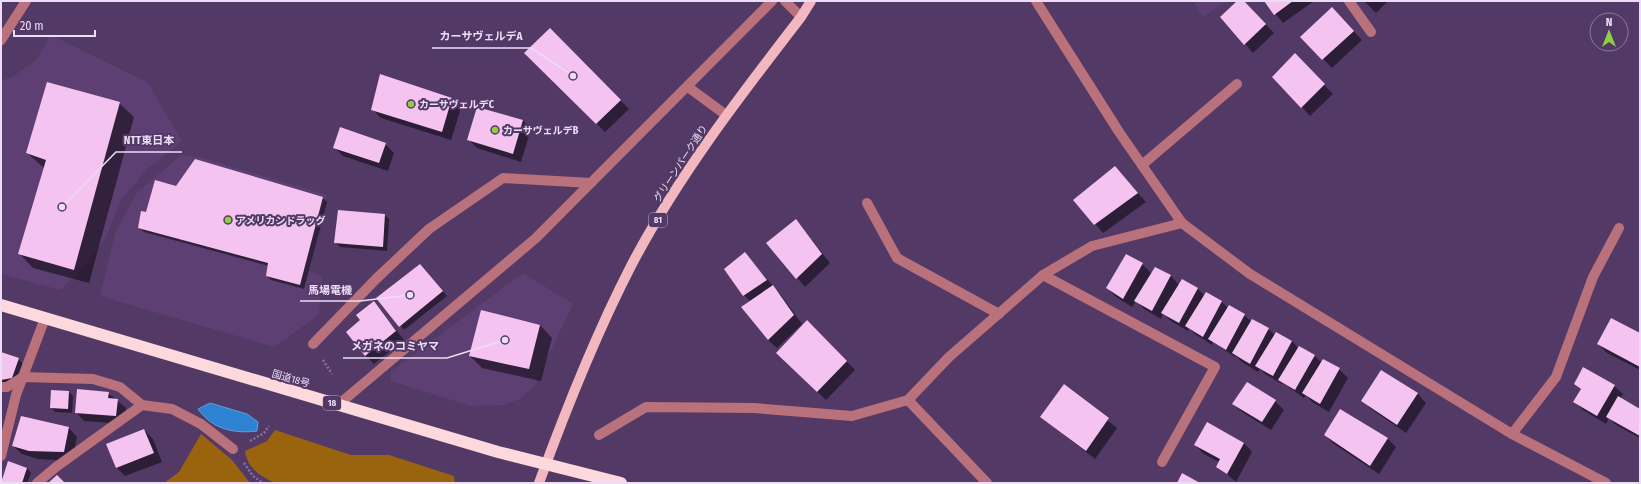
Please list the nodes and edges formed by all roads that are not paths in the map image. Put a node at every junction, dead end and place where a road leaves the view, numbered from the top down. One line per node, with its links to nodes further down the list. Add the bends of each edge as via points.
1 (26, 1): 9 (street)
2 (772, 1): 11 (street)
3 (785, 1): 7 (street)
4 (811, 1): 7 (main road, グリーンパーク通り / 81)
5 (1036, 1): 13 (street)
6 (1349, 1): 8 (street)
7 (802, 17): 12 (main road, グリーンパーク通り / 81)
8 (1371, 32)
9 (1, 40)
10 (1237, 84): 13 (street)
11 (688, 87): 12 (street); 14 (street)
12 (726, 115): 33 (main road, グリーンパーク通り / 81, via 664,210 632,265 595,340)
13 (1142, 165): 16 (street)
14 (591, 183): 22 (street, via 503,178 429,228); 26 (street, via 536,238)
15 (867, 203): 20 (street, via 896,258)
16 (1182, 223): 18 (street, via 1092,246); 28 (street, via 1250,274)
17 (1619, 228): 28 (street, via 1593,277 1556,377)
18 (1042, 275): 20 (street); 32 (street, via 1214,367)
19 (1, 305): 21 (highway, 国道18号 / 18)
20 (999, 314): 25 (street, via 949,357)
21 (45, 318): 23 (street); 26 (highway, 国道18号 / 18)
22 (313, 344)
23 (23, 377): 24 (street, via 7,387); 27 (street, via 93,379 120,387); 31 (street)
24 (1, 387)
25 (908, 400): 29 (street, via 852,416 754,408 646,407); 37 (street)
26 (338, 405): 33 (highway, 国道18号 / 18)
27 (142, 406): 30 (street, via 172,410 201,424); 34 (street)
28 (1512, 434): 38 (street)
29 (599, 435)
30 (233, 449)
31 (1, 456)
32 (1162, 462)
33 (546, 464): 35 (main road, 81); 36 (highway, 国道18号 / 18)
34 (37, 483)
35 (539, 483)
36 (621, 483)
37 (987, 483)
38 (1606, 483)

